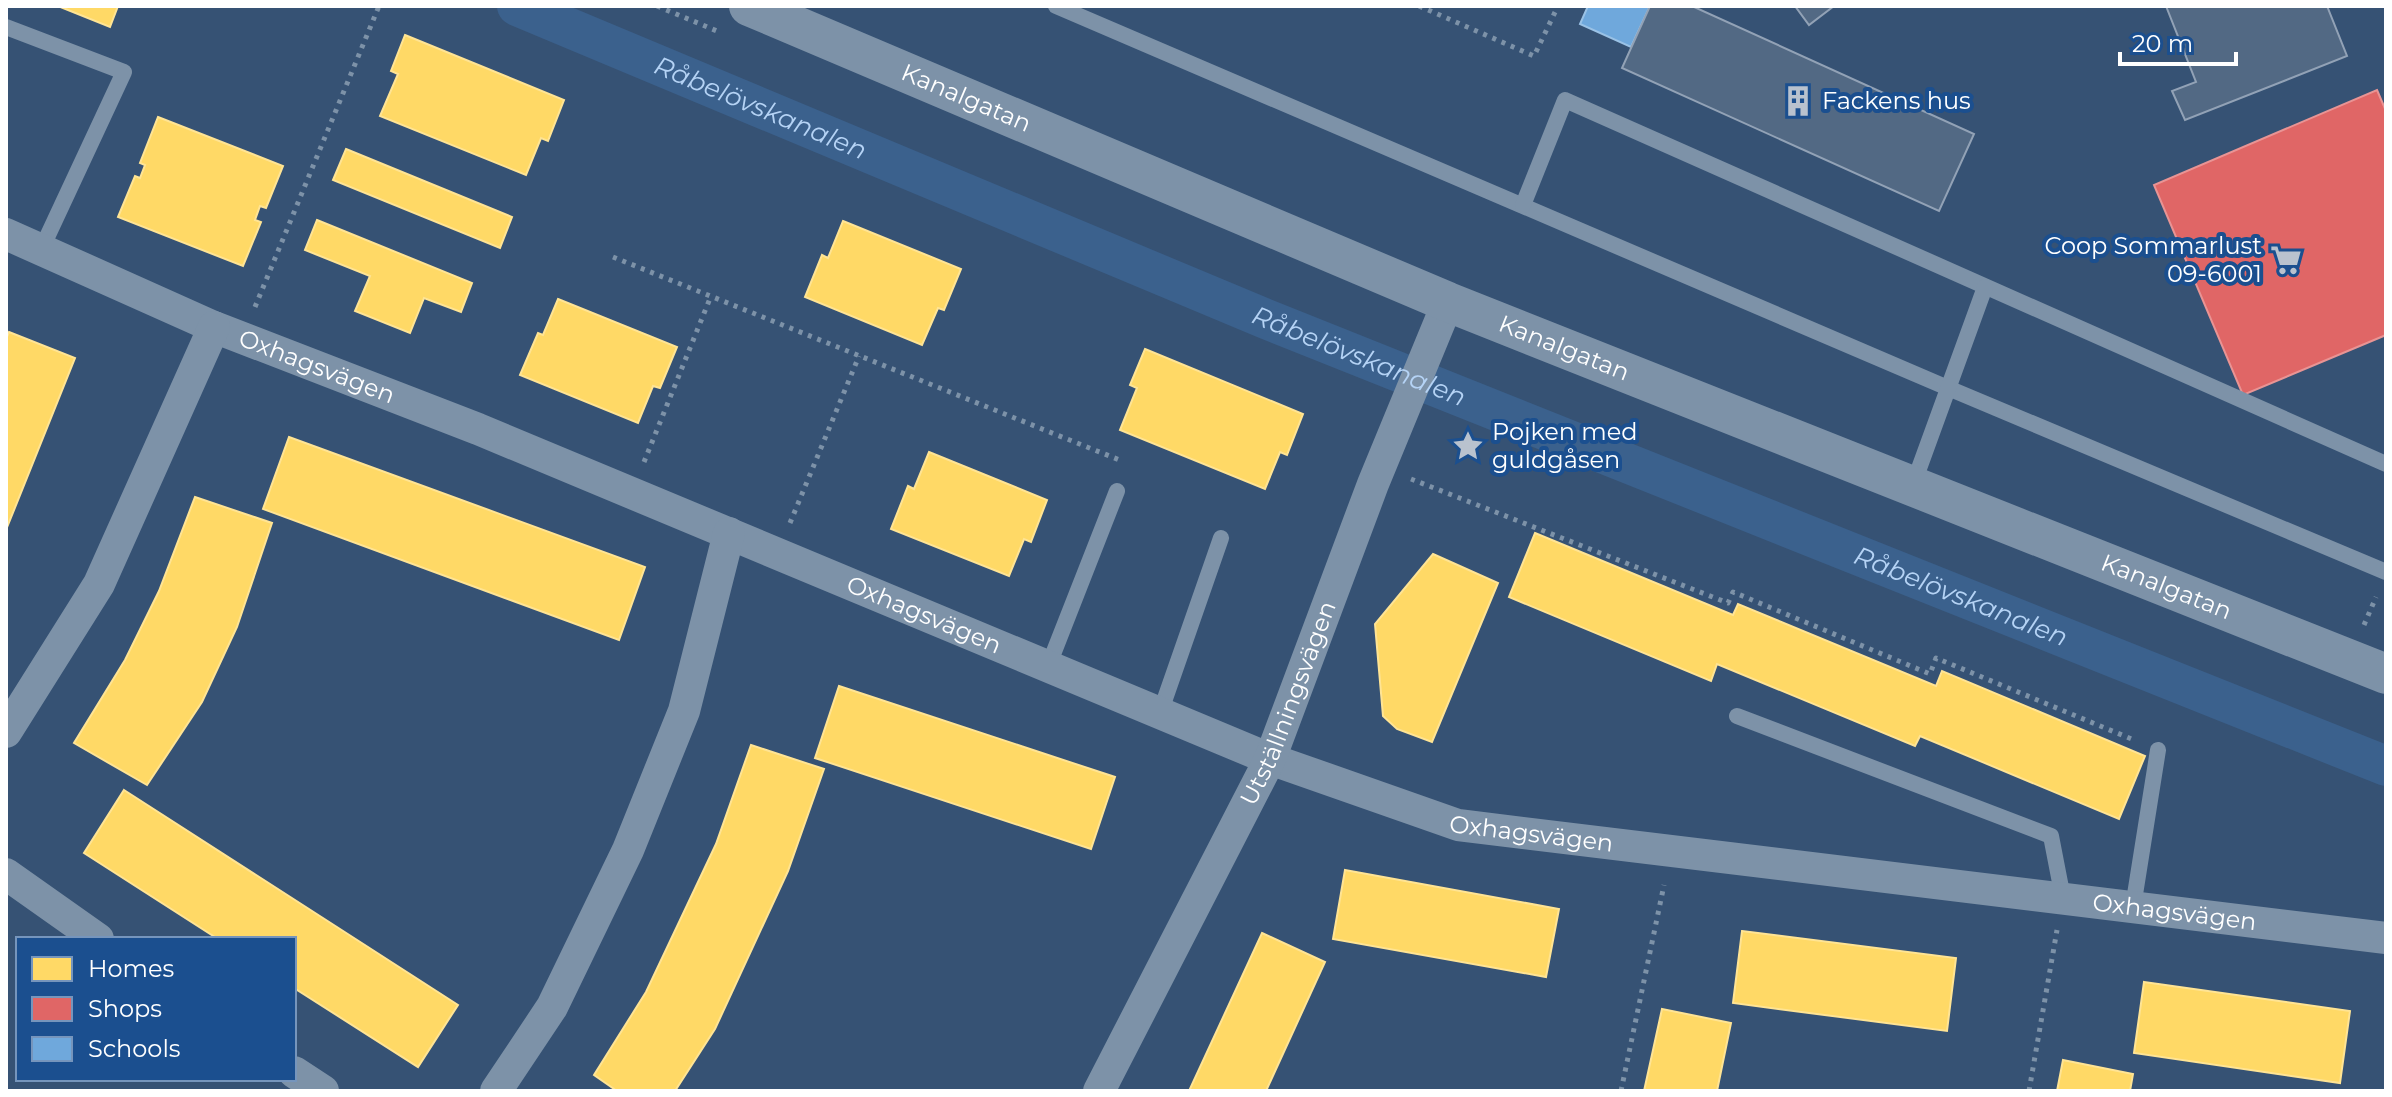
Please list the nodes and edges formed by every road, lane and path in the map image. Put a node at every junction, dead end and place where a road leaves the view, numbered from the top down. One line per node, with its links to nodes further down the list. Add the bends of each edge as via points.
1 (379, 6): 14 (path)
2 (1056, 6): 7 (lane)
3 (1419, 6): 4 (path, via 1534,56)
4 (1558, 6)
5 (773, 11): 13 (street, Kanalgatan)
6 (6, 27): 9 (lane, via 124,72)
7 (1523, 205): 11 (lane, via 1565,100); 16 (lane)
8 (6, 234): 9 (street, Oxhagsvägen)
9 (41, 250): 14 (street, Oxhagsvägen)
10 (613, 257): 12 (path)
11 (1985, 287): 16 (lane); 17 (lane)
12 (711, 296): 15 (path); 21 (path)
13 (1448, 302): 18 (street, Utställningsvägen); 19 (street, Kanalgatan)
14 (228, 332): 21 (street, Oxhagsvägen); 30 (street, Oxhagsvägen, via 99,584)
15 (859, 356): 20 (path, via 1125,463); 24 (path)
16 (1948, 388): 19 (lane); 25 (lane)
17 (2386, 464)
18 (1380, 467): 31 (path, via 1728,603 1733,592 1930,674 1936,658); 32 (street, Utställningsvägen)
19 (1913, 486): 27 (street, Kanalgatan)
20 (1117, 491): 26 (lane)
21 (632, 493): 22 (street, Oxhagsvägen)
22 (729, 533): 24 (street, Oxhagsvägen); 41 (street, via 684,711 628,850 552,1007)
23 (1221, 538): 28 (lane)
24 (778, 553): 26 (street, Oxhagsvägen)
25 (2386, 572)
26 (1048, 667): 28 (street, Oxhagsvägen)
27 (2386, 674)
28 (1160, 713): 32 (street, Oxhagsvägen)
29 (1737, 716): 35 (lane, via 2051,836)
30 (6, 732)
31 (2158, 750): 36 (lane)
32 (1270, 759): 33 (street, Oxhagsvägen, via 1458,825); 42 (street, Utställningsvägen)
33 (1671, 851): 35 (street, Oxhagsvägen); 43 (path)
34 (6, 874): 37 (street)
35 (2063, 898): 36 (street, Oxhagsvägen); 44 (path)
36 (2133, 907): 38 (street, Oxhagsvägen)
37 (95, 937)
38 (2386, 938)
39 (296, 1073): 40 (street)
40 (323, 1091)
41 (496, 1091)
42 (1099, 1091)
43 (1621, 1091)
44 (2029, 1091)

